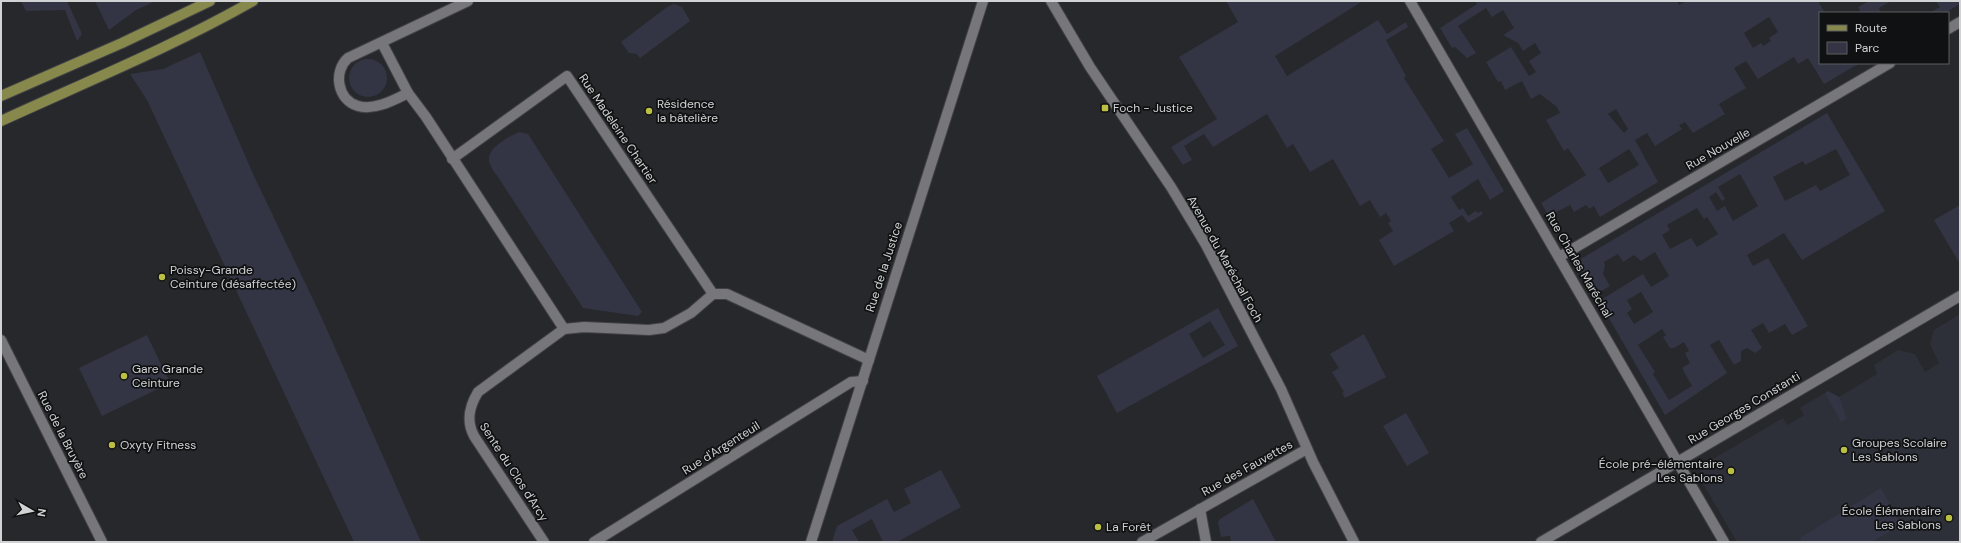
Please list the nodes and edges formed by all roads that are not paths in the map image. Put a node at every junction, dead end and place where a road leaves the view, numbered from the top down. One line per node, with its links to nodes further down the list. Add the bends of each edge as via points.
1 (253, 1): 13 (main road, via 214,24)
2 (468, 1): 9 (street)
3 (983, 1): 20 (street, Rue de la Justice)
4 (1050, 1): 22 (street, Avenue du Maréchal Foch, via 1206,245 1281,390)
5 (1410, 1): 15 (street, Rue Charles Maréchal)
6 (206, 2): 12 (main road, via 122,43)
7 (1960, 22): 8 (street)
8 (1949, 28)
9 (382, 42): 11 (street); 11 (street, via 343,62 338,80 343,95 358,106 371,107)
10 (1888, 64): 15 (street, Rue Nouvelle)
11 (408, 93): 14 (street)
12 (1, 96)
13 (1, 121)
14 (452, 159): 16 (street, Rue Madeleine Chartier, via 567,76); 18 (street)
15 (1559, 257): 23 (street, Rue Charles Maréchal)
16 (713, 294): 18 (street, via 691,313 664,328); 20 (street, via 727,294 739,298)
17 (1960, 296): 23 (street, Rue Georges Constanti)
18 (564, 329): 26 (street, Sente du Clos d'Arcy, via 478,392 471,403 469,426 474,436)
19 (1, 340): 25 (street, Rue de la Bruyère)
20 (869, 360): 21 (street, Rue de la Justice)
21 (863, 381): 27 (street, Rue d'Argenteuil, via 851,382); 28 (street, Rue de la Justice)
22 (1307, 449): 24 (street, Rue des Fauvettes); 31 (street, Avenue du Maréchal Foch)
23 (1678, 463): 32 (street, Rue Georges Constanti); 33 (street, Rue Charles Maréchal)
24 (1200, 509): 29 (street, Rue des Fauvettes); 30 (street, Rue des Fauvettes)
25 (102, 542)
26 (544, 542)
27 (594, 542)
28 (811, 542)
29 (1142, 542)
30 (1206, 542)
31 (1354, 542)
32 (1541, 542)
33 (1724, 542)

